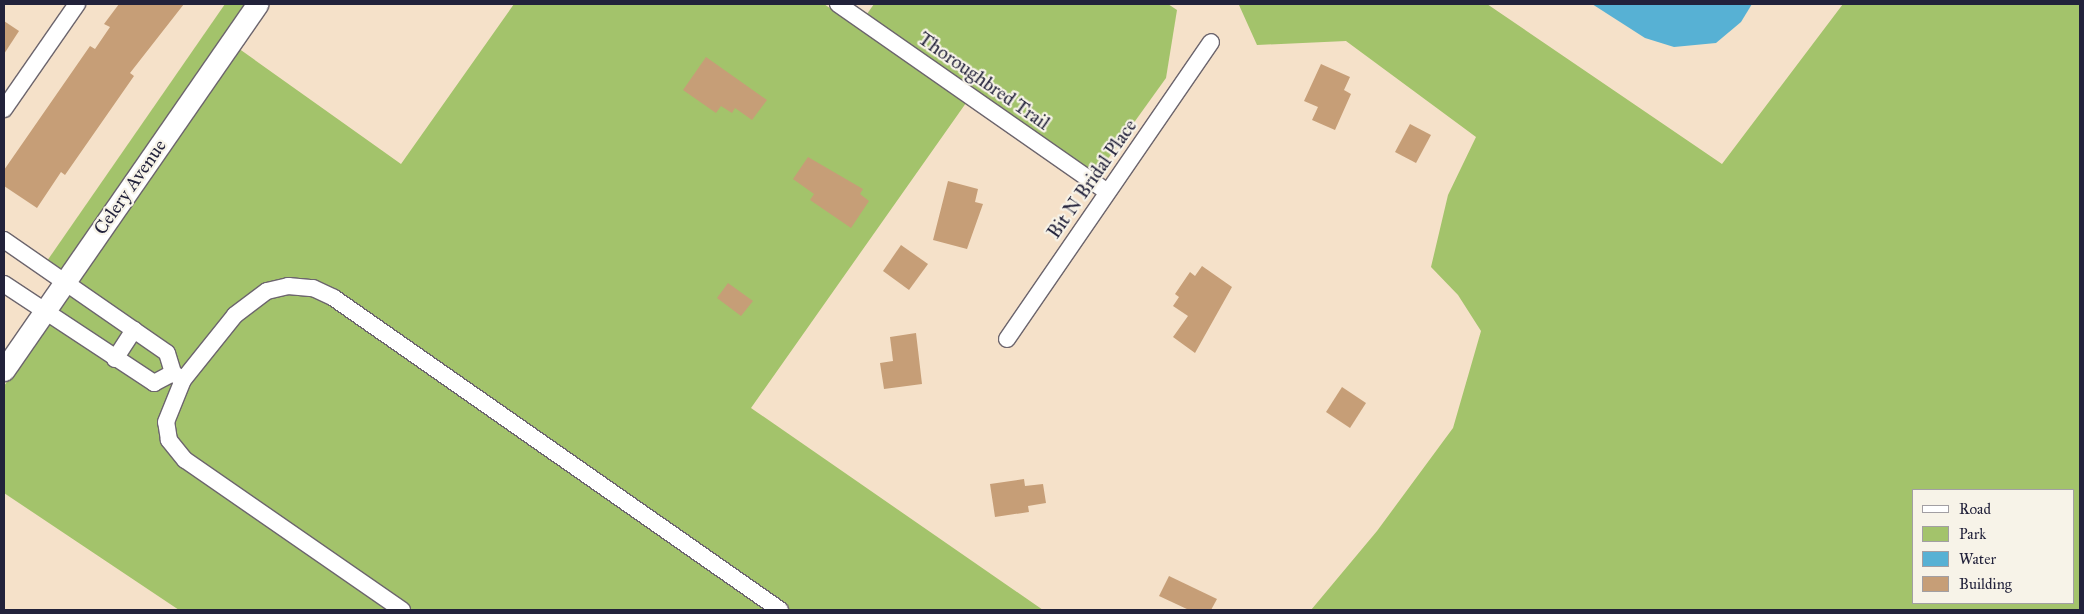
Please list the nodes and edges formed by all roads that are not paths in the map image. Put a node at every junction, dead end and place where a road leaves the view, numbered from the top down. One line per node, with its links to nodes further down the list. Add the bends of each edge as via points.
1 (77, 4): 5 (street)
2 (257, 4): 8 (main road, Celery Avenue)
3 (838, 4): 6 (street, Thoroughbred Trail)
4 (1211, 42): 6 (street, Bit N Bridal Place)
5 (4, 109)
6 (1106, 191): 12 (street, Bit N Bridal Place)
7 (4, 240): 8 (street)
8 (66, 280): 10 (main road, Celery Avenue); 11 (street)
9 (4, 284): 10 (street)
10 (43, 313): 13 (street); 14 (main road, Celery Avenue)
11 (134, 330): 13 (street); 15 (street, via 167,354)
12 (1007, 339)
13 (115, 359): 15 (street, via 154,384)
14 (4, 370)
15 (178, 377): 16 (street, via 166,422 169,440 185,460); 17 (street, via 235,315 267,291 313,288 334,298)
16 (402, 610)
17 (780, 610)

